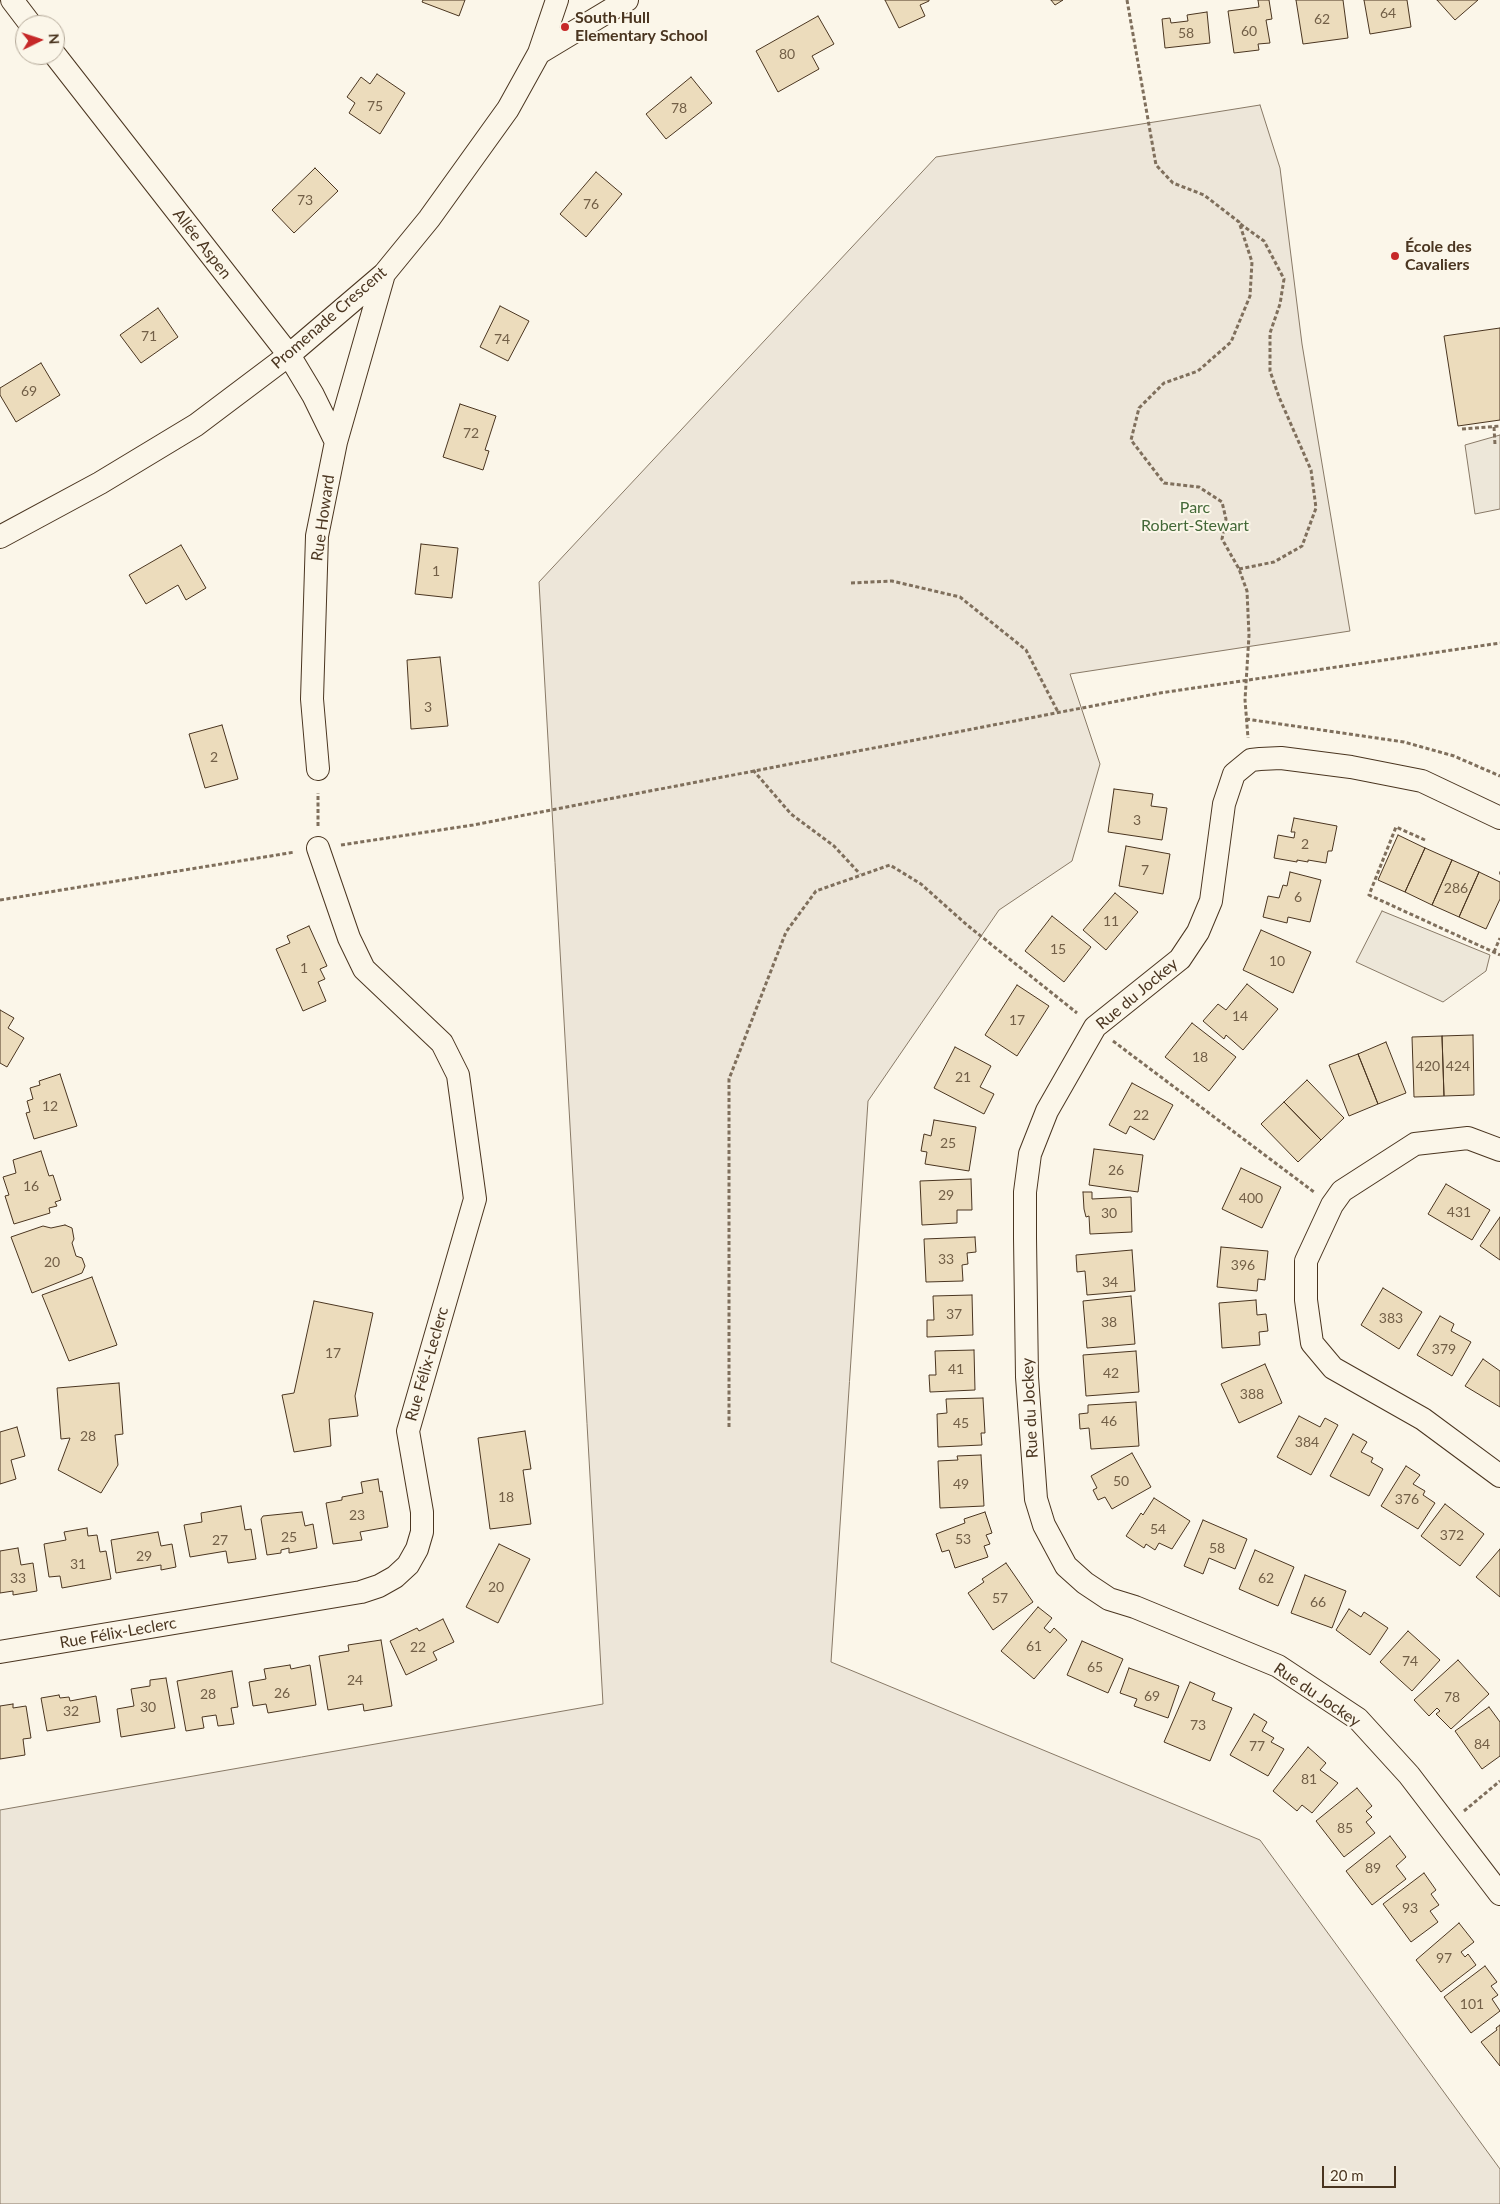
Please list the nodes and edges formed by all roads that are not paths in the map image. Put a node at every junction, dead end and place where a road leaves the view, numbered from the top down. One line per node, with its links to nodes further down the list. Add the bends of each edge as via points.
1 (12, 0): 4 (street)
2 (557, 0): 5 (street, Promenade Crescent)
3 (628, 0): 5 (street)
4 (23, 15)
5 (539, 53): 7 (street, Promenade Crescent, via 508,110 429,219)
6 (63, 65): 8 (street, Allée Aspen)
7 (384, 274): 8 (street, Promenade Crescent); 9 (street, Rue Howard)
8 (289, 355): 9 (street, Allée Aspen); 10 (street, Promenade Crescent, via 196,425 100,483)
9 (336, 442): 11 (street, Rue Howard, via 317,536 312,699)
10 (0, 537)
11 (318, 769)
12 (1500, 818): 17 (street, Rue du Jockey, via 1422,781 1281,758 1251,760 1234,774 1224,804 1210,901 1198,932 1180,958 1095,1027 1047,1111 1030,1154 1025,1192 1027,1376 1036,1499 1054,1547 1066,1566 1109,1599 1278,1666 1358,1719 1409,1774)
13 (318, 848): 16 (street, Rue Félix-Leclerc, via 349,938 364,969 442,1043 458,1075 475,1199 408,1431 422,1512 418,1549 395,1577 361,1592)
14 (1500, 1150): 15 (street, via 1468,1138 1415,1144 1342,1192 1332,1205 1306,1261 1306,1300 1312,1342 1333,1368 1423,1419)
15 (1500, 1476)
16 (0, 1652)
17 (1500, 1894)

